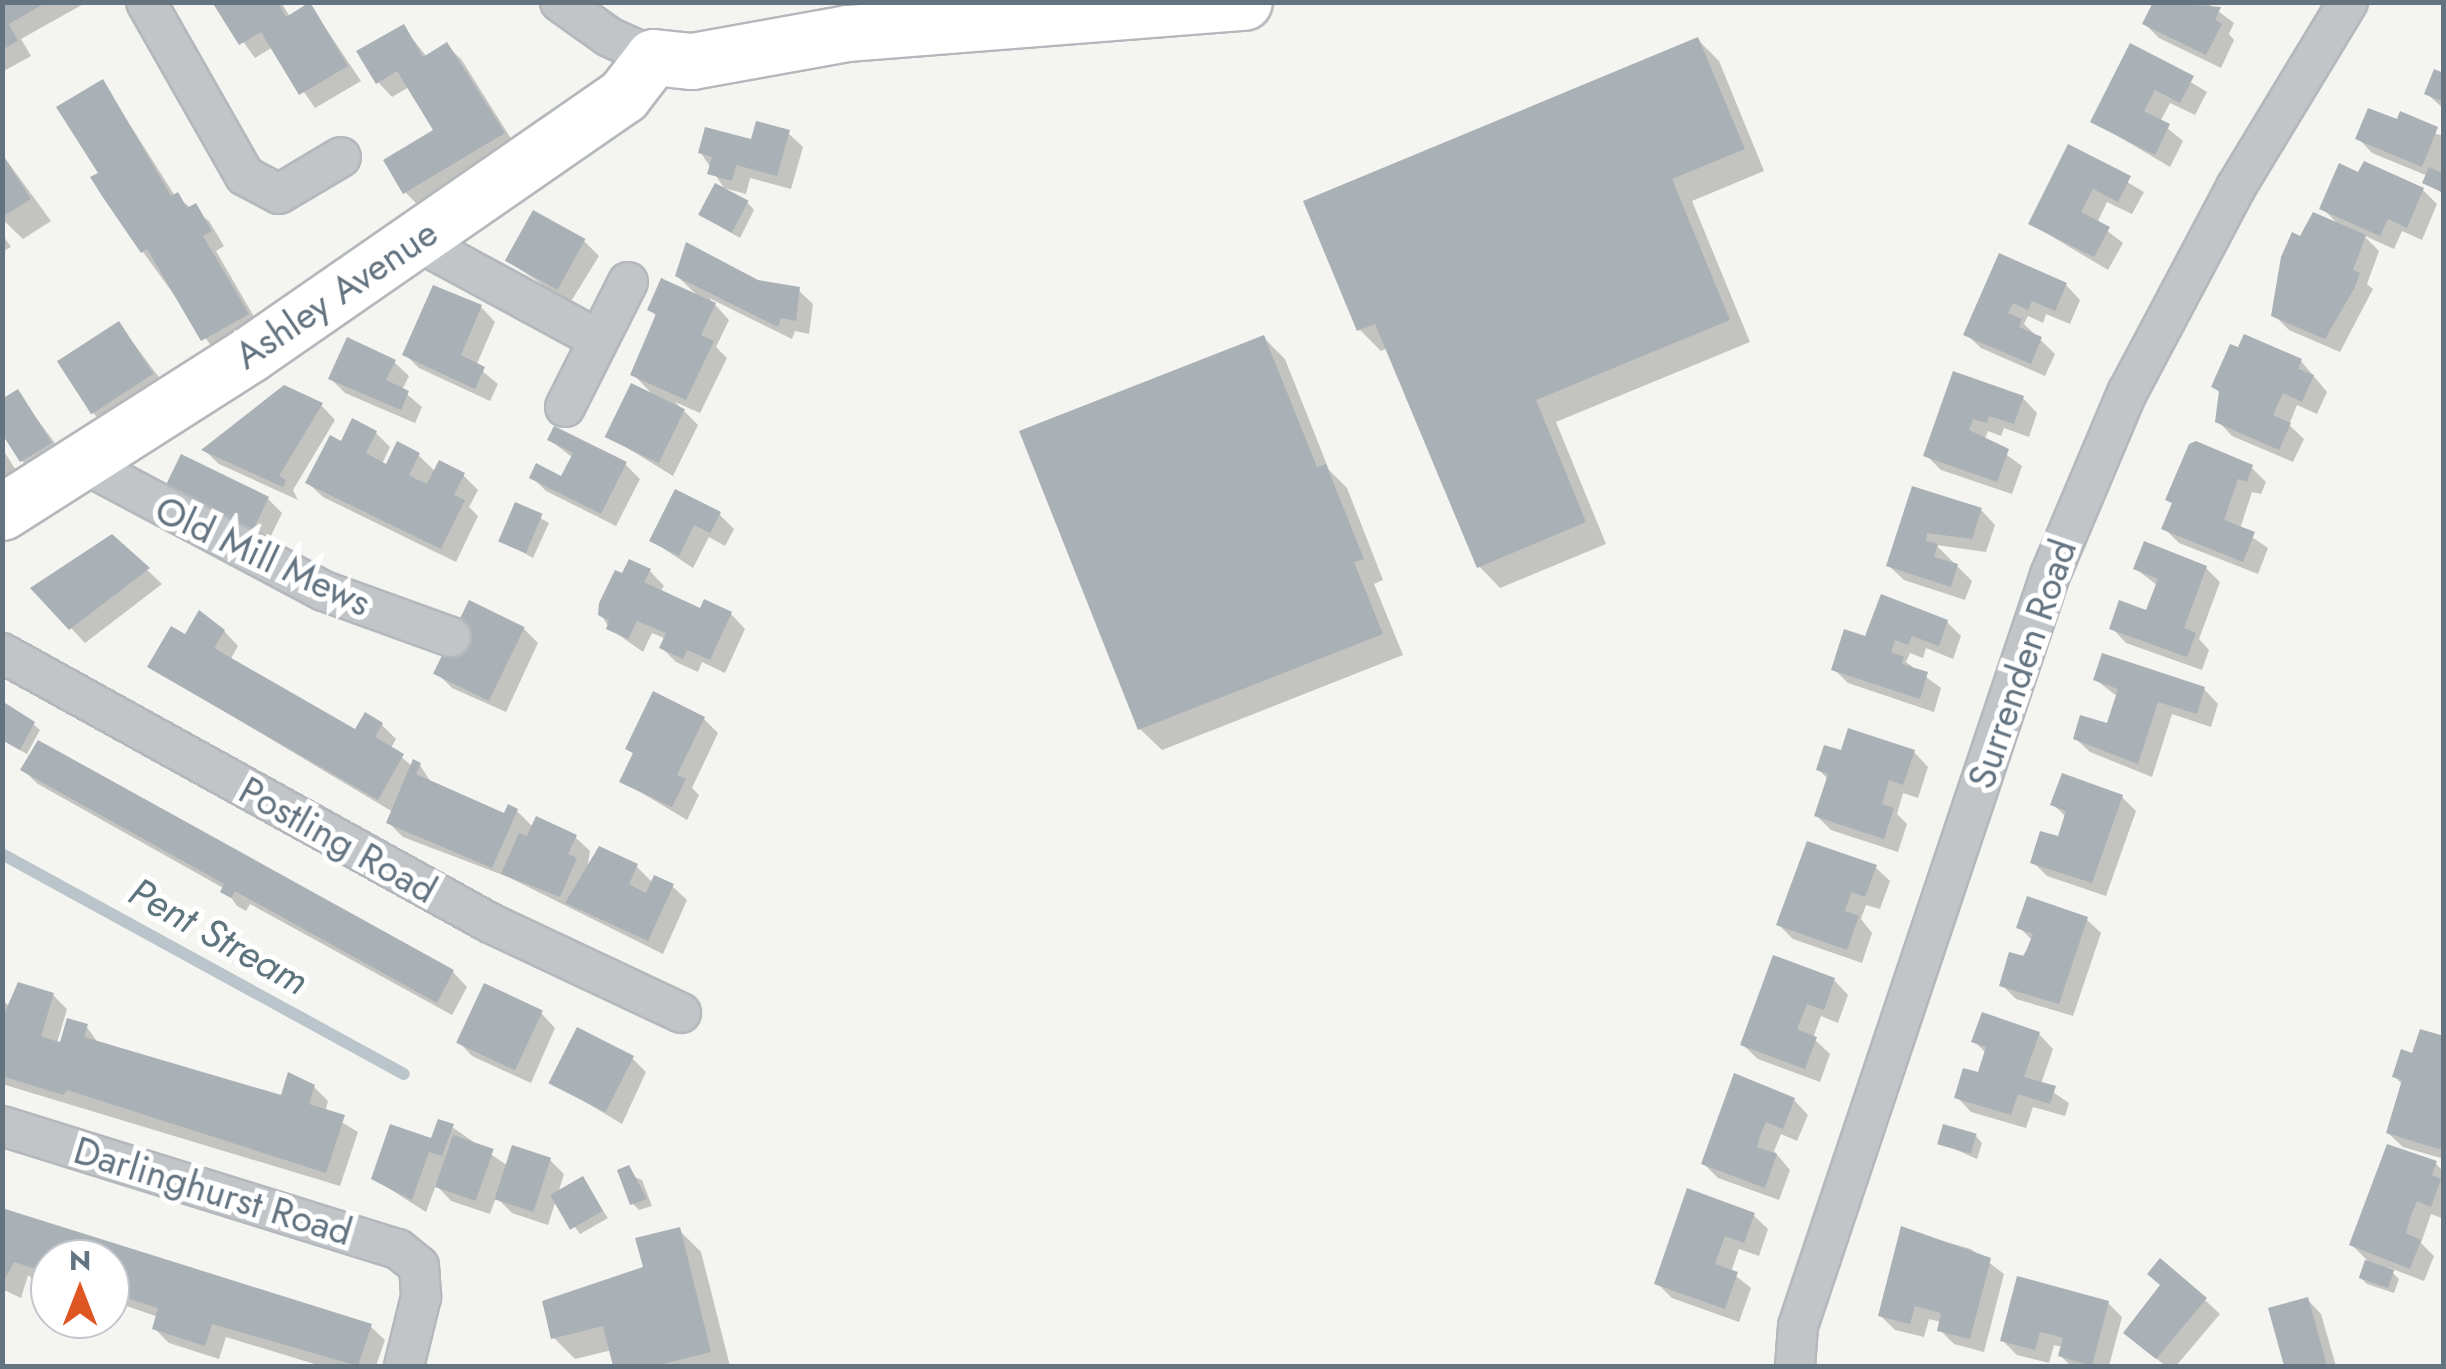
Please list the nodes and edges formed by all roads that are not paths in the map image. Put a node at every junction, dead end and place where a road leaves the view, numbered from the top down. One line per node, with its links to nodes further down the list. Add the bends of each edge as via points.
1 (146, 2): 6 (street, via 245,176 280,194)
2 (560, 2): 5 (street, via 608,38)
3 (1244, 2): 5 (street, via 848,33 692,61)
4 (2348, 2): 18 (street, Surrenden Road, via 2253,157 2127,393 2050,575 1798,1326)
5 (653, 57): 7 (street, Ashley Avenue, via 623,96)
6 (341, 157)
7 (415, 240): 9 (street); 11 (street, Ashley Avenue)
8 (628, 282): 9 (street)
9 (597, 339): 10 (street)
10 (565, 407)
11 (81, 462): 12 (street, Ashley Avenue); 13 (street, Old Mill Mews, via 324,591)
12 (2, 512)
13 (451, 637)
14 (2, 653): 15 (street, Postling Road, via 490,923)
15 (681, 1013)
16 (2, 1126): 17 (street, Darlinghurst Road, via 398,1250 419,1266 420,1297)
17 (404, 1366)
18 (1795, 1366)

